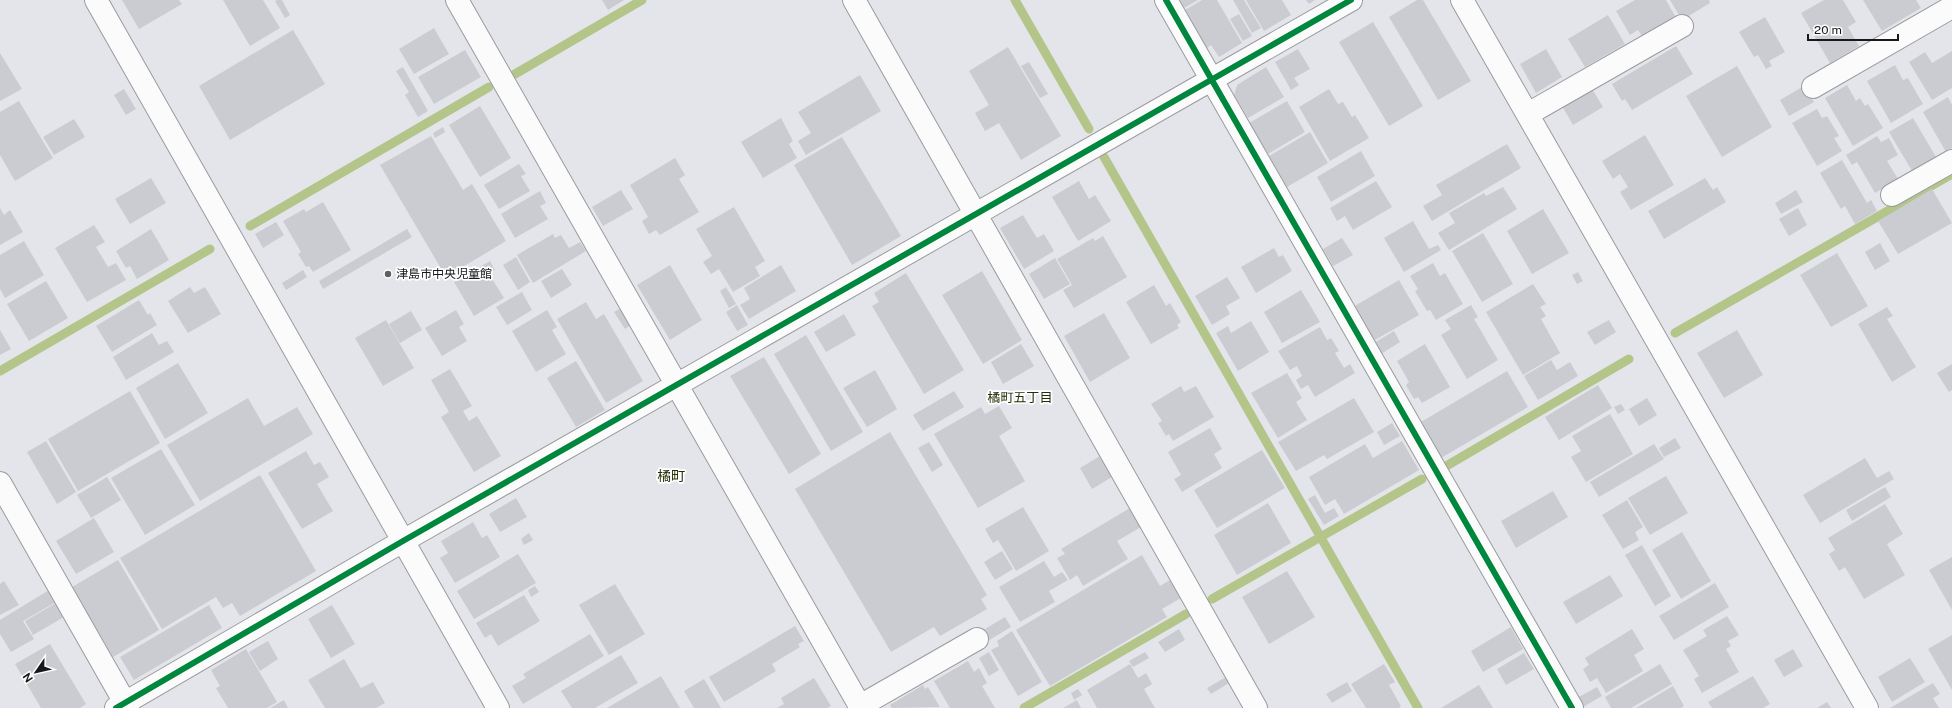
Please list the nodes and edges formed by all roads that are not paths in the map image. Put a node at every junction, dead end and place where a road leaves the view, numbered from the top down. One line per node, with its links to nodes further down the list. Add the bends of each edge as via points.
1 (96, 0): 17 (street)
2 (456, 0): 15 (street)
3 (854, 0): 14 (street)
4 (1166, 0): 9 (street)
5 (1351, 0): 9 (street)
6 (1462, 0): 11 (street)
7 (1952, 7): 10 (street)
8 (1682, 26): 11 (street)
9 (1212, 80): 14 (street); 23 (street)
10 (1813, 87)
11 (1528, 114): 24 (street)
12 (1952, 161): 13 (street)
13 (1892, 195)
14 (975, 216): 15 (street); 22 (street)
15 (678, 386): 17 (street); 20 (street)
16 (0, 483): 19 (street)
17 (403, 541): 19 (street); 21 (street)
18 (977, 639): 20 (street)
19 (123, 706)
20 (861, 707)
21 (498, 708)
22 (1256, 708)
23 (1572, 708)
24 (1866, 708)

